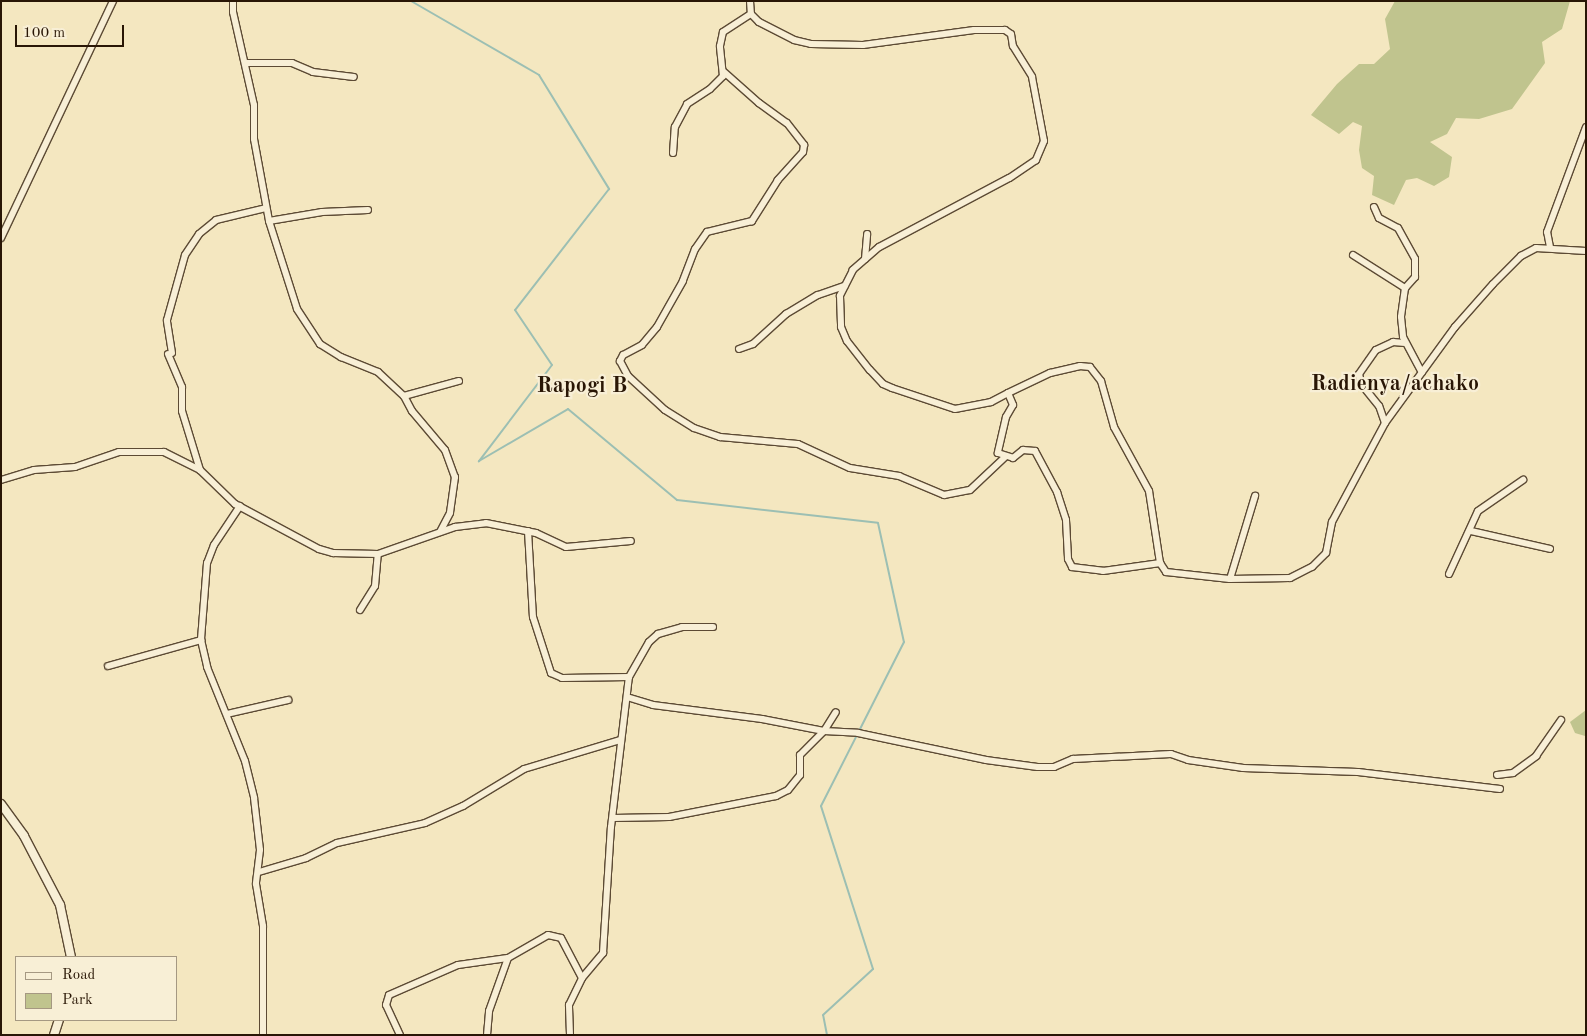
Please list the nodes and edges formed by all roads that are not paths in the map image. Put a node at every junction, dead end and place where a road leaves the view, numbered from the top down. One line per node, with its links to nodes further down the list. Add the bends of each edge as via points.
1 (113, 1): 15 (street)
2 (233, 1): 5 (street)
3 (750, 1): 4 (street)
4 (751, 14): 6 (street, via 723,32 720,46); 19 (street, via 780,34 811,44 863,45 946,33 1005,30 1032,77 1044,140 1036,160 879,247)
5 (244, 63): 7 (street, via 284,62 313,72); 11 (street, via 254,105 254,132)
6 (724, 72): 9 (street, via 720,80 684,110 675,127); 29 (street, via 759,103 787,122 804,145 803,152 778,180 752,221 707,232 695,249 683,281 657,326 642,345 623,355 620,361 628,376 665,410 694,428 720,437 798,444 850,468 899,476 944,495 970,490)
7 (354, 77)
8 (1586, 128): 16 (street, via 1547,232)
9 (673, 153)
10 (1374, 207): 21 (street, via 1379,218 1398,228 1415,259 1416,276)
11 (266, 208): 13 (street); 30 (street, via 216,220 199,234 185,255 167,320 170,353 182,387 182,411)
12 (368, 210): 13 (street, via 322,212)
13 (269, 221): 27 (street, via 296,309 312,334 341,358 378,372)
14 (867, 234): 19 (street)
15 (1, 238)
16 (1550, 247): 17 (street); 24 (street, via 1536,248 1521,256 1493,284)
17 (1586, 251)
18 (1353, 255): 21 (street)
19 (865, 259): 20 (street, via 853,270)
20 (844, 286): 23 (street, via 818,295 786,314 753,344); 26 (street, via 838,313 841,327 847,341 883,384 955,408 991,402)
21 (1405, 288): 22 (street, via 1400,317)
22 (1405, 343): 24 (street); 28 (street, via 1393,342 1376,350 1359,374 1361,384 1378,406)
23 (739, 349)
24 (1422, 372): 28 (street)
25 (459, 381): 27 (street)
26 (1008, 393): 29 (street, via 1013,405 997,449); 41 (street, via 1050,373 1090,367 1101,382 1114,428 1149,490)
27 (404, 396): 37 (street, via 412,411 435,436 454,470 450,512)
28 (1385, 423): 43 (street, via 1332,522 1330,544 1322,559 1290,578)
29 (1005, 458): 41 (street, via 1012,458 1024,450 1035,451 1057,492 1066,520 1068,559 1072,567 1103,570)
30 (200, 470): 31 (street, via 164,452 142,450 119,452 75,466 34,470); 34 (street)
31 (1, 480)
32 (1524, 480): 36 (street, via 1478,511)
33 (1255, 496): 43 (street, via 1248,510)
34 (240, 506): 40 (street, via 319,549 333,553); 46 (street, via 214,544 207,563)
35 (528, 531): 37 (street, via 486,523); 38 (street, via 566,547); 48 (street, via 533,617 551,673 562,678)
36 (1471, 531): 39 (street); 42 (street, via 1450,566)
37 (440, 532): 40 (street)
38 (631, 541)
39 (1550, 549)
40 (378, 554): 44 (street, via 375,586)
41 (1160, 563): 43 (street, via 1166,572 1174,574)
42 (1449, 574)
43 (1230, 580)
44 (360, 610)
45 (713, 626): 48 (street, via 682,627 658,634 649,642)
46 (201, 640): 47 (street); 52 (street, via 207,667)
47 (108, 666)
48 (630, 677): 49 (street)
49 (627, 697): 54 (street, via 653,705 762,719); 55 (street)
50 (288, 700): 52 (street)
51 (836, 712): 54 (street)
52 (227, 714): 60 (street, via 251,778 260,850)
53 (1561, 720): 56 (street, via 1536,756 1513,773)
54 (824, 731): 57 (street, via 858,733 986,760 1038,766 1054,766 1074,759 1171,754 1188,760 1243,768 1358,772); 59 (street, via 800,755 800,775 788,790 776,796 669,817)
55 (620, 740): 59 (street); 60 (street, via 524,769 469,803 426,823 337,842 306,858)
56 (1498, 776)
57 (1500, 788)
58 (1, 804): 61 (street, via 24,836 60,905)
59 (613, 818): 63 (street, via 603,953)
60 (259, 872): 66 (street, via 256,884 263,926)
61 (71, 956)
62 (508, 958): 63 (street, via 532,942 555,935 561,938); 67 (street, via 458,965 389,995 386,1005); 68 (street, via 489,1011)
63 (582, 978): 69 (street, via 569,1006)
64 (59, 1021): 65 (street)
65 (54, 1035)
66 (263, 1035)
67 (400, 1035)
68 (487, 1035)
69 (570, 1035)

